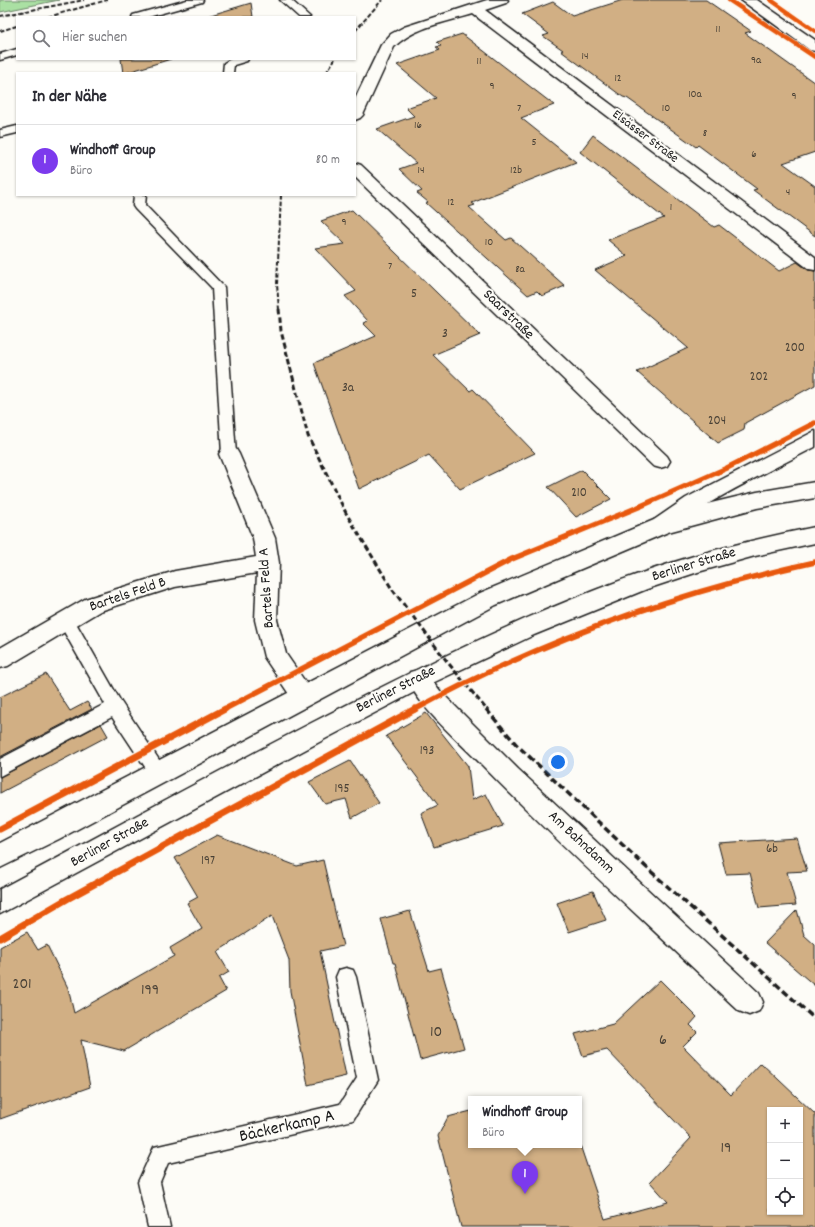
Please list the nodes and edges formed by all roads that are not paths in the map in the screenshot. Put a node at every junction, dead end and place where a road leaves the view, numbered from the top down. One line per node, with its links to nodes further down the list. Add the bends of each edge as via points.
1 (198, 0): 6 (lane)
2 (285, 0): 7 (lane)
3 (501, 0): 5 (street)
4 (752, 1): 8 (street)
5 (475, 9): 13 (street, via 409,30 396,37 388,45); 18 (street, Elsässer Straße)
6 (141, 16)
7 (304, 16)
8 (815, 47)
9 (16, 52): 10 (lane)
10 (0, 57)
11 (240, 60): 12 (lane, via 229,63)
12 (228, 72)
13 (356, 113)
14 (16, 129): 15 (lane)
15 (0, 134)
16 (356, 169): 21 (street, Saarstraße)
17 (140, 196): 20 (lane, via 139,206 218,287)
18 (815, 265)
19 (815, 438): 23 (street, via 693,503)
20 (229, 454): 25 (street, Bartels Feld A, via 264,538)
21 (660, 461)
22 (815, 490): 23 (street, via 757,500)
23 (661, 526): 29 (street, via 488,599)
24 (815, 535): 28 (street, Berliner Straße, via 769,543 695,563 603,595 503,638)
25 (268, 563): 26 (street, Bartels Feld B, via 175,578 93,605); 29 (street, Bartels Feld A, via 266,620 275,657)
26 (66, 621): 27 (street, Bartels Feld B); 30 (lane)
27 (0, 659)
28 (418, 679): 34 (street, Berliner Straße, via 279,750); 36 (street, Am Bahndamm, via 433,699 509,776)
29 (303, 696): 32 (street)
30 (115, 707): 31 (lane); 32 (lane)
31 (0, 768)
32 (159, 774): 33 (street)
33 (0, 856)
34 (0, 902)
35 (346, 976): 37 (lane, Bäckerkamp A, via 368,1080 346,1113 161,1154 149,1182)
36 (749, 1002)
37 (159, 1227)

